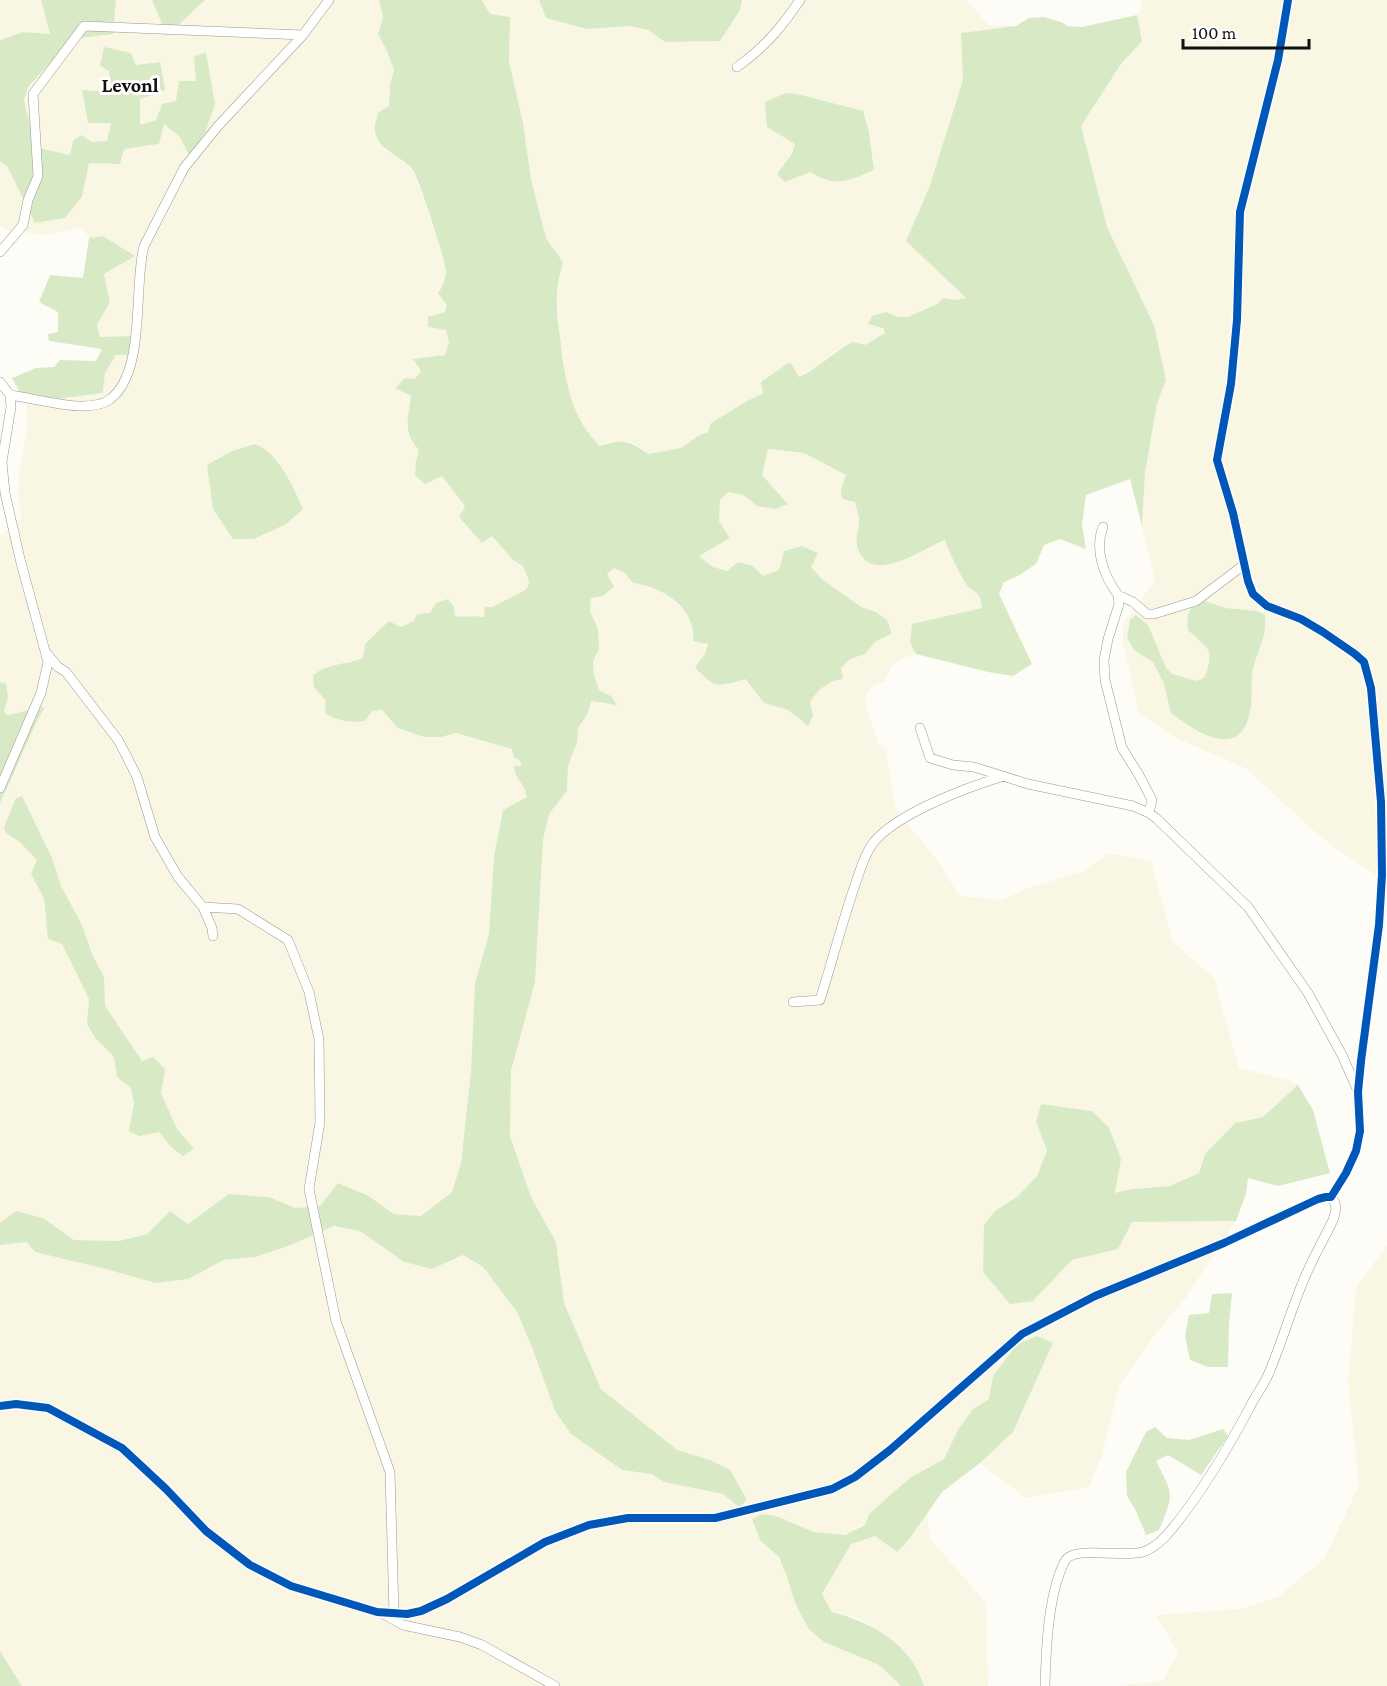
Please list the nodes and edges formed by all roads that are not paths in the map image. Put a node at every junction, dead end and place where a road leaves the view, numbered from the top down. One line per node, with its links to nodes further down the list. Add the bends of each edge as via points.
1 (330, 0): 4 (street)
2 (800, 0): 5 (street, via 776,34)
3 (1288, 0): 10 (street, via 1278,60 1240,212 1236,331 1229,401 1217,460)
4 (303, 35): 6 (street, via 84,26 33,94 38,176 23,225); 8 (street, via 184,168 144,246 134,350 122,385 110,399 81,406)
5 (737, 67)
6 (0, 252)
7 (0, 382): 8 (street)
8 (10, 395): 12 (street, via 3,480)
9 (1103, 527): 11 (street, via 1099,545 1105,573)
10 (1245, 564): 11 (street, via 1196,601 1154,614); 20 (street, via 1258,600 1323,632 1364,662 1368,674 1378,758 1382,875)
11 (1118, 595): 16 (street, via 1104,660 1105,680 1122,748 1152,800)
12 (46, 653): 15 (street, via 48,668 41,693); 17 (street, via 66,672 118,740 137,777 154,837 178,877)
13 (920, 728): 14 (street, via 930,758)
14 (1004, 777): 16 (street); 19 (street, via 943,798 883,833 873,843 844,916 820,1000)
15 (0, 789)
16 (1149, 813): 20 (street, via 1248,907 1308,993)
17 (203, 907): 18 (street); 24 (street, via 238,909 288,940 309,992 319,1040 320,1122 309,1189 336,1321 390,1472)
18 (213, 936)
19 (793, 1002)
20 (1358, 1092): 21 (street, via 1360,1131 1356,1151)
21 (1331, 1197): 24 (street, via 1318,1199 1095,1296 1022,1334 890,1450 832,1489 715,1518 628,1518 589,1525 545,1542 421,1611); 26 (street, via 1335,1202 1334,1220 1305,1278 1267,1378 1180,1518 1164,1538 1141,1553 1080,1552 1065,1559 1047,1635)
22 (0, 1406): 23 (street, via 48,1408 85,1426 122,1448 206,1530 250,1565 291,1586)
23 (377, 1612): 24 (street); 25 (street, via 404,1625 482,1645)
24 (394, 1614)
25 (555, 1686)
26 (1045, 1686)

